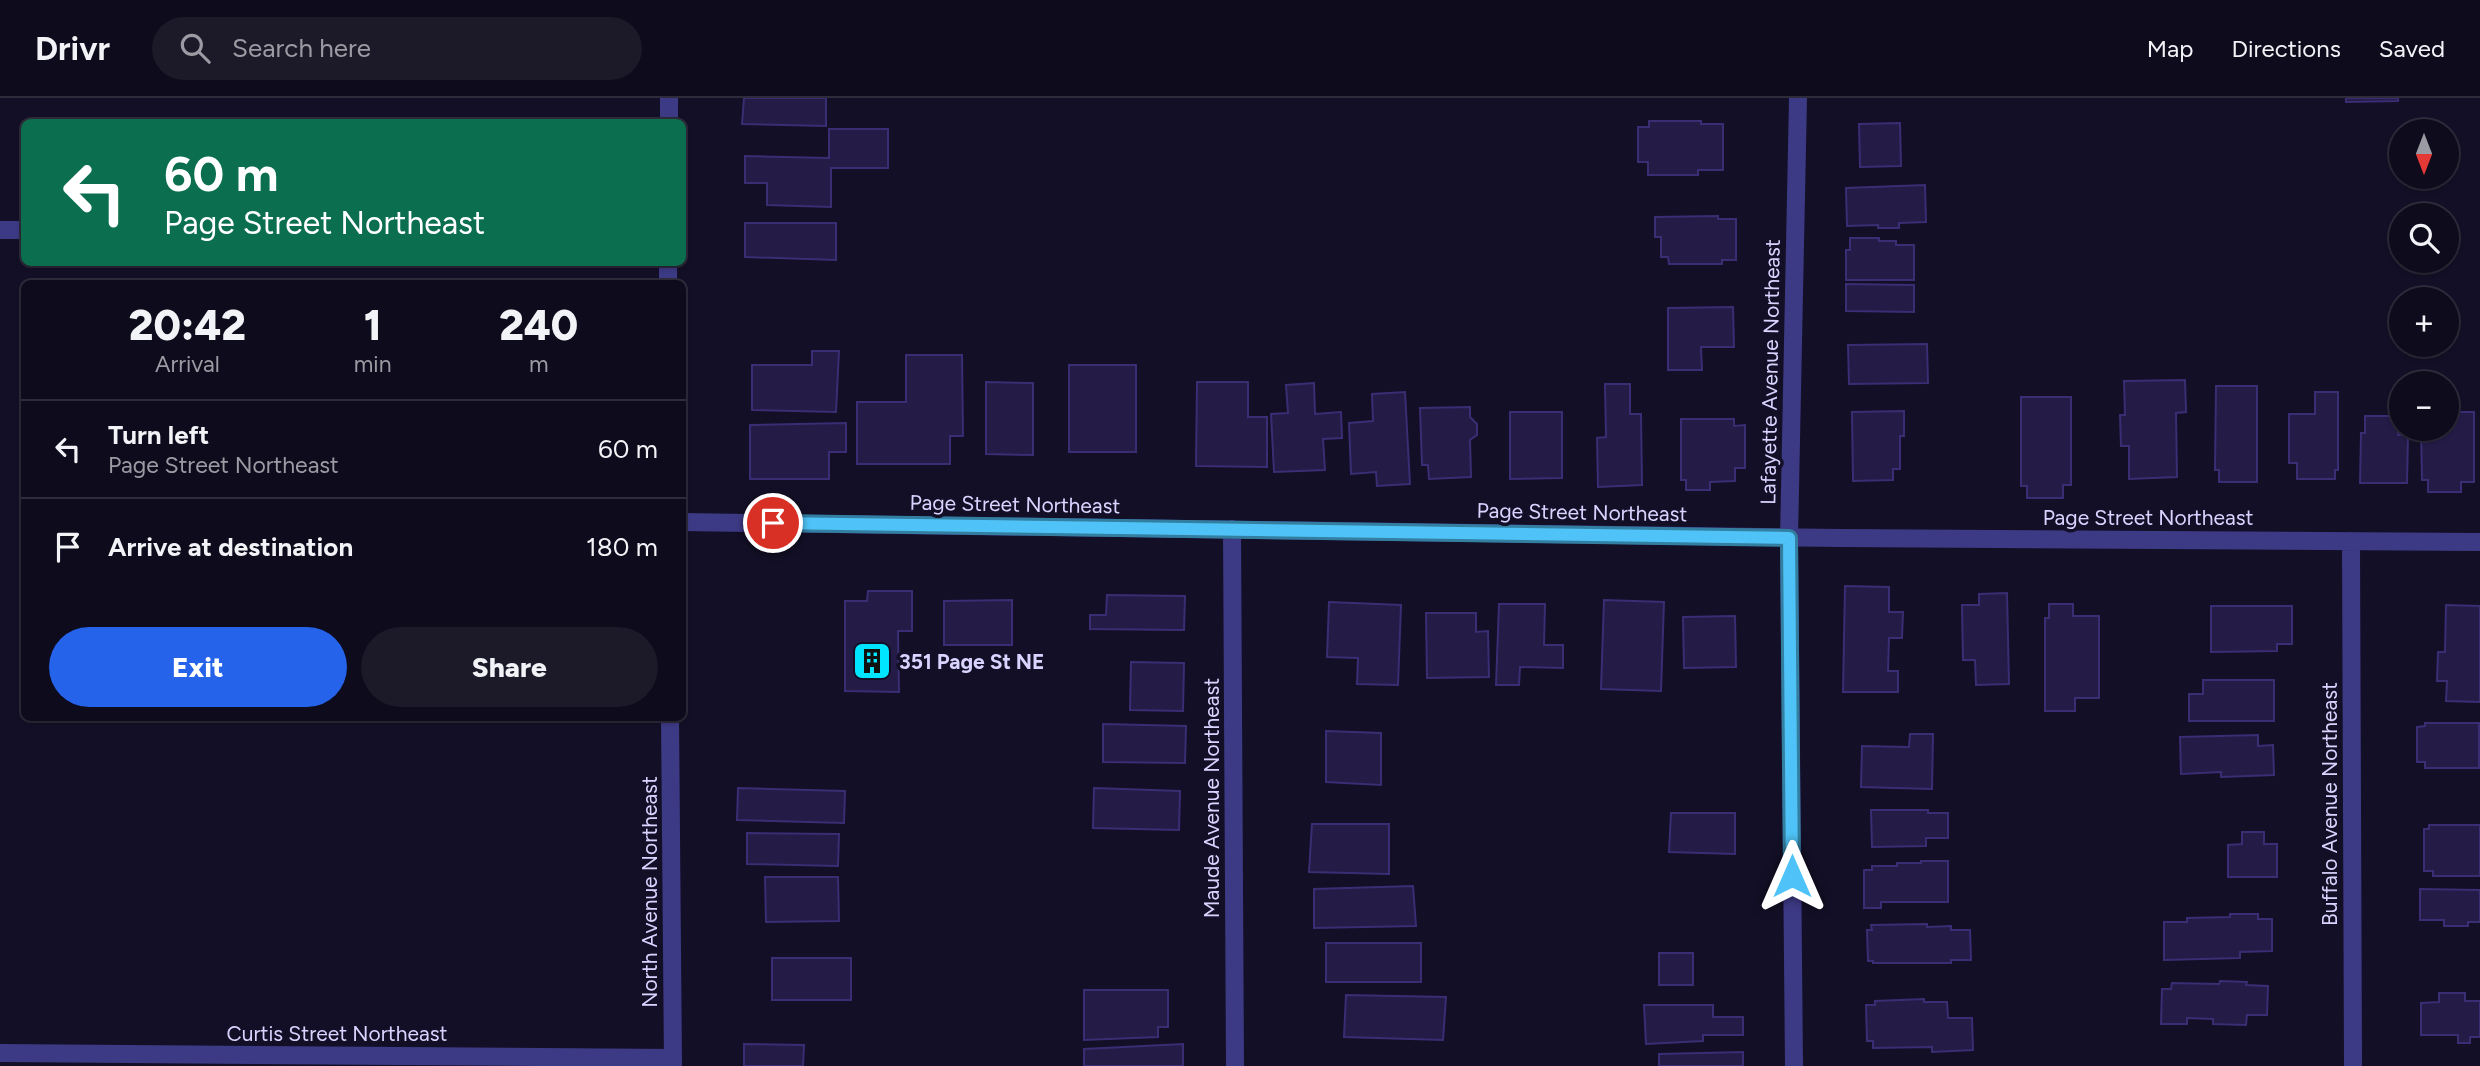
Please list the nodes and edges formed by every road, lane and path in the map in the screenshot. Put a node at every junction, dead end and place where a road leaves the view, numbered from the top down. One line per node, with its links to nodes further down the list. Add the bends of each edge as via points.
1 (669, 98): 3 (street)
2 (1798, 98): 8 (street, Lafayette Avenue Northeast)
3 (669, 119)
4 (0, 230): 5 (street)
5 (21, 230)
6 (686, 522): 7 (street, Page Street Northeast)
7 (1232, 530): 8 (street, Page Street Northeast); 14 (street, Maude Avenue Northeast)
8 (1789, 538): 9 (street, Page Street Northeast); 15 (street, Lafayette Avenue Northeast)
9 (2351, 541): 10 (street, Page Street Northeast); 16 (street, Buffalo Avenue Northeast)
10 (2480, 542)
11 (670, 721): 13 (street, North Avenue Northeast)
12 (0, 1052): 13 (street, Curtis Street Northeast)
13 (673, 1062)
14 (1235, 1066)
15 (1794, 1066)
16 (2353, 1066)

